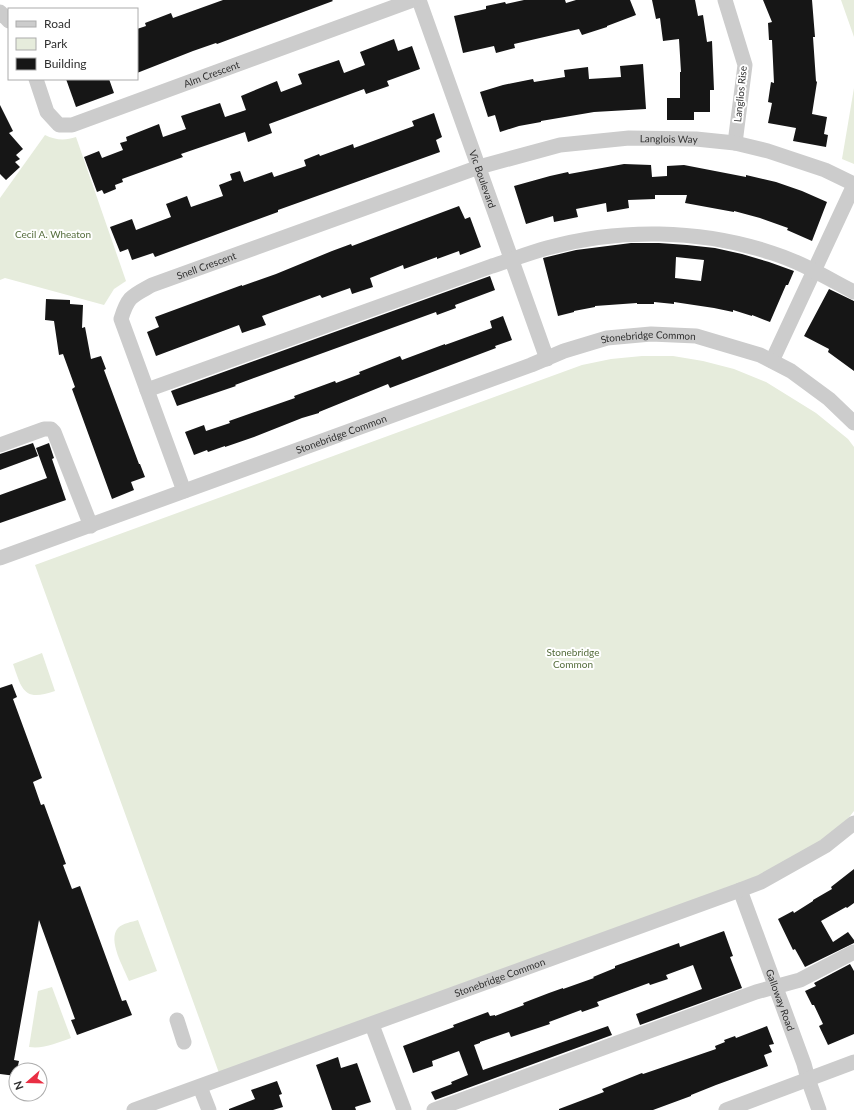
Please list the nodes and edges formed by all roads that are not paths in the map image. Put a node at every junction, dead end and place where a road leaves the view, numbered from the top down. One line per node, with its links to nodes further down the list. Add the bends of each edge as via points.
1 (413, 0): 6 (street, Alm Crescent, via 72,125 59,125 47,112)
2 (419, 0): 8 (street, Vic Boulevard)
3 (725, 0): 7 (street, Langlios Rise, via 745,65)
4 (0, 12): 5 (street)
5 (8, 20)
6 (36, 80)
7 (734, 143): 8 (street, Langlois Way, via 629,138 560,145); 9 (street, Langlois Way, via 776,153 825,170)
8 (479, 167): 10 (street, Vic Boulevard); 15 (street, Snell Crescent, via 152,285 132,296 125,306 121,319)
9 (854, 185): 11 (street, Langlois Way)
10 (512, 260): 11 (street, via 547,248 608,236 653,234 708,238 747,246 773,253); 13 (street, Vic Boulevard); 15 (street)
11 (815, 271): 12 (street); 14 (street, Langlois Way)
12 (854, 292)
13 (547, 359): 14 (street, Stonebridge Common, via 607,338 651,334 696,336); 18 (street, Stonebridge Common)
14 (772, 361): 16 (street, Stonebridge Common, via 791,371 829,399)
15 (147, 390): 18 (street, Snell Crescent)
16 (854, 423)
17 (0, 445): 19 (street, via 44,429 51,429)
18 (184, 492): 19 (street, Stonebridge Common)
19 (91, 526): 20 (street, Stonebridge Common)
20 (0, 558)
21 (854, 823): 22 (street, Stonebridge Common, via 825,846 761,882)
22 (740, 890): 24 (street, Galloway Road); 26 (street, Stonebridge Common)
23 (854, 952): 24 (street, via 800,980)
24 (776, 987): 29 (street, Galloway Road); 34 (street, via 756,992)
25 (177, 1020): 27 (street)
26 (372, 1025): 30 (street, Stonebridge Common); 33 (street)
27 (184, 1042)
28 (854, 1062): 29 (street)
29 (808, 1079): 35 (street); 36 (street, Galloway Road)
30 (200, 1087): 31 (street, Stonebridge Common); 32 (street)
31 (134, 1110)
32 (208, 1110)
33 (404, 1110)
34 (434, 1110)
35 (726, 1110)
36 (819, 1110)

